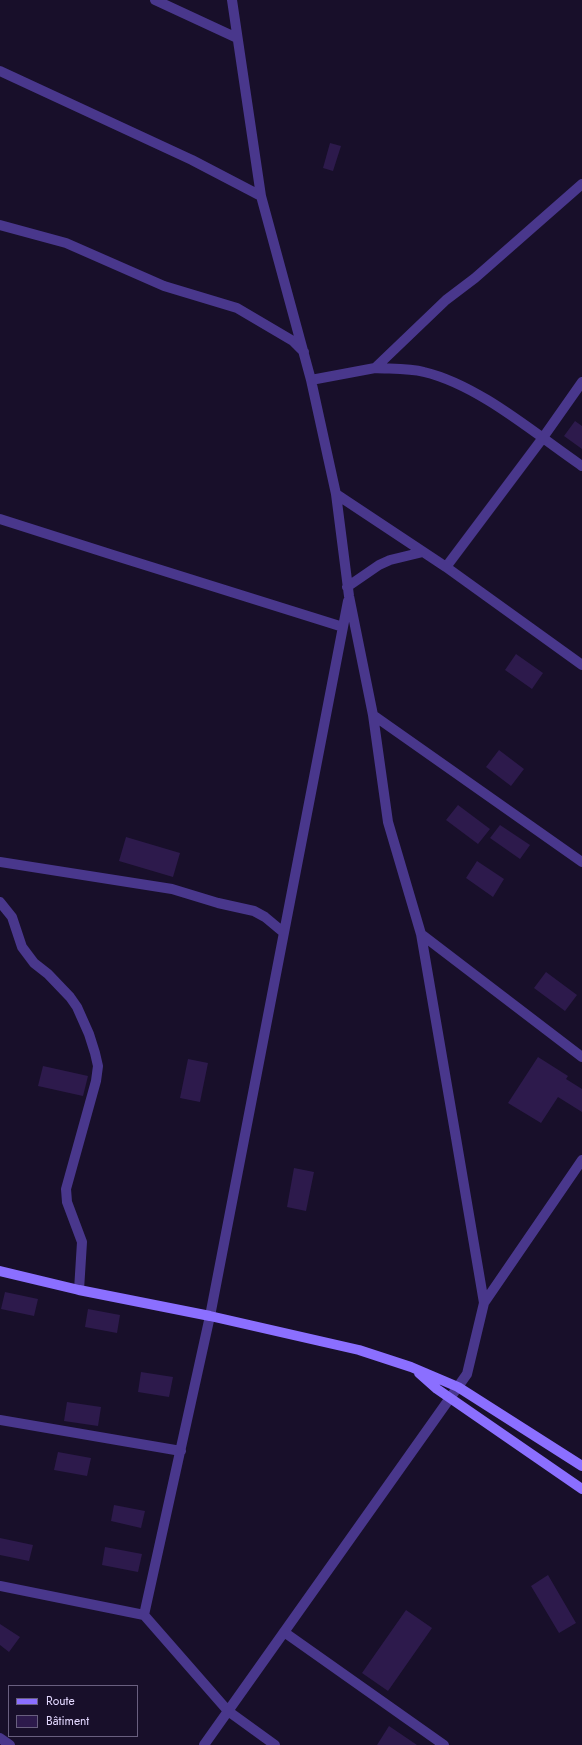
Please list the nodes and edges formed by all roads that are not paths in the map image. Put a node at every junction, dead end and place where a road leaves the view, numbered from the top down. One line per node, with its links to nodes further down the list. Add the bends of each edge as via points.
1 (155, 0): 3 (street)
2 (232, 0): 3 (street)
3 (237, 38): 6 (street)
4 (0, 71): 6 (street, via 185,156)
5 (582, 184): 9 (street, via 475,278 446,300)
6 (261, 196): 8 (street)
7 (0, 225): 8 (street, via 66,243 164,286 237,308 293,341)
8 (304, 352): 10 (street)
9 (375, 368): 10 (street); 12 (street, via 423,371 451,381 494,404)
10 (311, 380): 14 (street)
11 (582, 382): 12 (street)
12 (542, 439): 13 (street); 17 (street)
13 (582, 466)
14 (336, 494): 16 (street); 18 (street)
15 (0, 519): 19 (street)
16 (424, 552): 17 (street); 18 (street, via 379,565)
17 (446, 567): 20 (street)
18 (348, 592): 19 (street); 21 (street)
19 (343, 627): 25 (street)
20 (582, 665)
21 (373, 715): 23 (street); 26 (street, via 388,822)
22 (0, 862): 25 (street, via 172,889 254,911 265,916)
23 (582, 862)
24 (0, 902): 30 (street, via 12,917 18,940 25,952 77,1007 90,1034 98,1066 96,1082 66,1189 67,1202 82,1242)
25 (283, 932): 32 (street)
26 (421, 934): 27 (street); 31 (street)
27 (582, 1057)
28 (582, 1160): 31 (street)
29 (0, 1271): 30 (main road)
30 (79, 1290): 32 (main road)
31 (484, 1303): 34 (street, via 467,1374)
32 (210, 1316): 33 (main road, via 359,1350); 37 (street)
33 (411, 1367): 34 (main road); 35 (main road)
34 (458, 1387): 35 (street); 38 (main road)
35 (450, 1399): 39 (main road); 42 (street)
36 (0, 1420): 37 (street)
37 (181, 1451): 41 (street)
38 (582, 1466)
39 (582, 1489)
40 (0, 1586): 41 (street)
41 (144, 1614): 43 (street)
42 (284, 1632): 43 (street); 48 (street)
43 (228, 1711): 46 (street); 47 (street)
44 (0, 1738): 45 (street)
45 (10, 1745)
46 (204, 1745)
47 (275, 1745)
48 (444, 1745)

